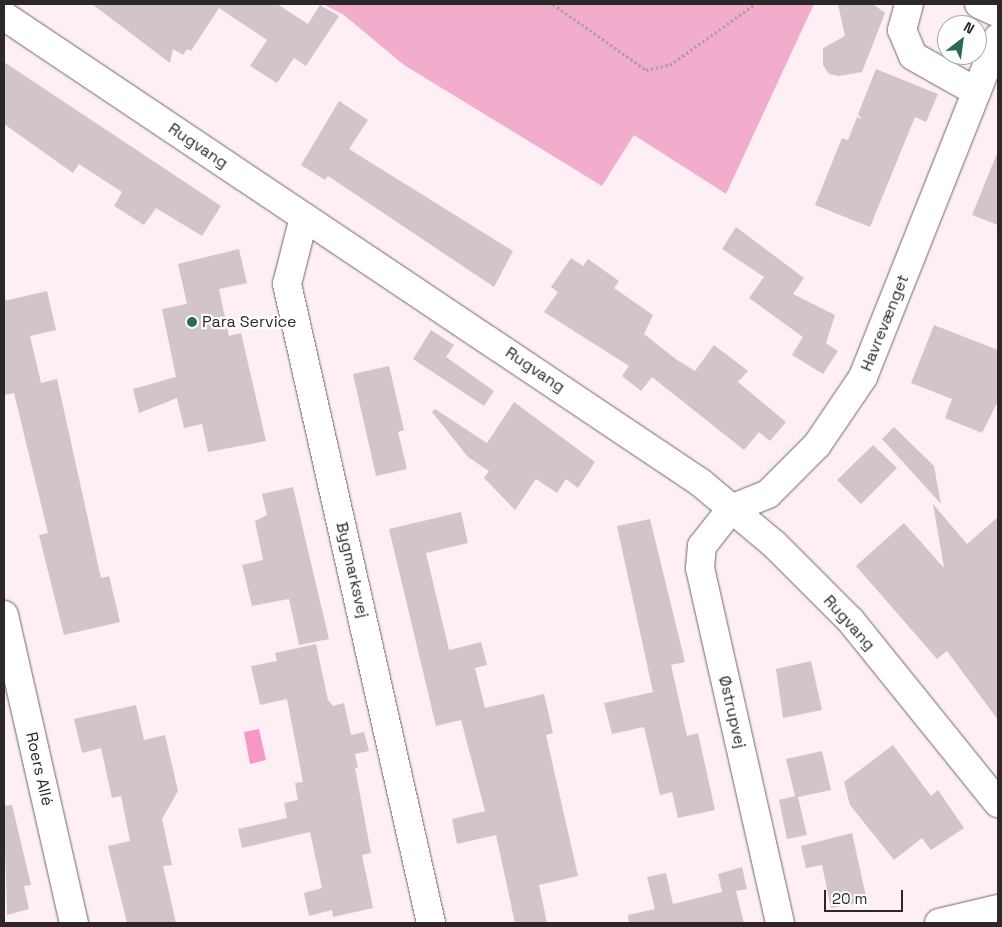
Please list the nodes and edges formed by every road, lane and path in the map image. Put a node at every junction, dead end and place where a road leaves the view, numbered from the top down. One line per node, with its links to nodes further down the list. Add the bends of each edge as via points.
1 (553, 4): 2 (path, via 646,70 670,65)
2 (755, 4)
3 (909, 4): 8 (street, via 902,30 913,56)
4 (979, 4): 5 (street)
5 (998, 13)
6 (4, 16): 9 (street, Rugvang)
7 (998, 38): 8 (street, Havrevænget)
8 (977, 92): 10 (street, Havrevænget, via 863,377 817,445 768,494)
9 (304, 217): 10 (street, Rugvang, via 693,477); 15 (street, Bygmarksvej, via 287,284)
10 (731, 509): 12 (street, Rugvang, via 774,544 851,621); 16 (street, Østrupvej, via 702,546 700,568)
11 (4, 615): 14 (street, Roers Allé)
12 (998, 803)
13 (998, 909): 17 (street)
14 (74, 923)
15 (432, 923)
16 (780, 923)
17 (939, 923)

